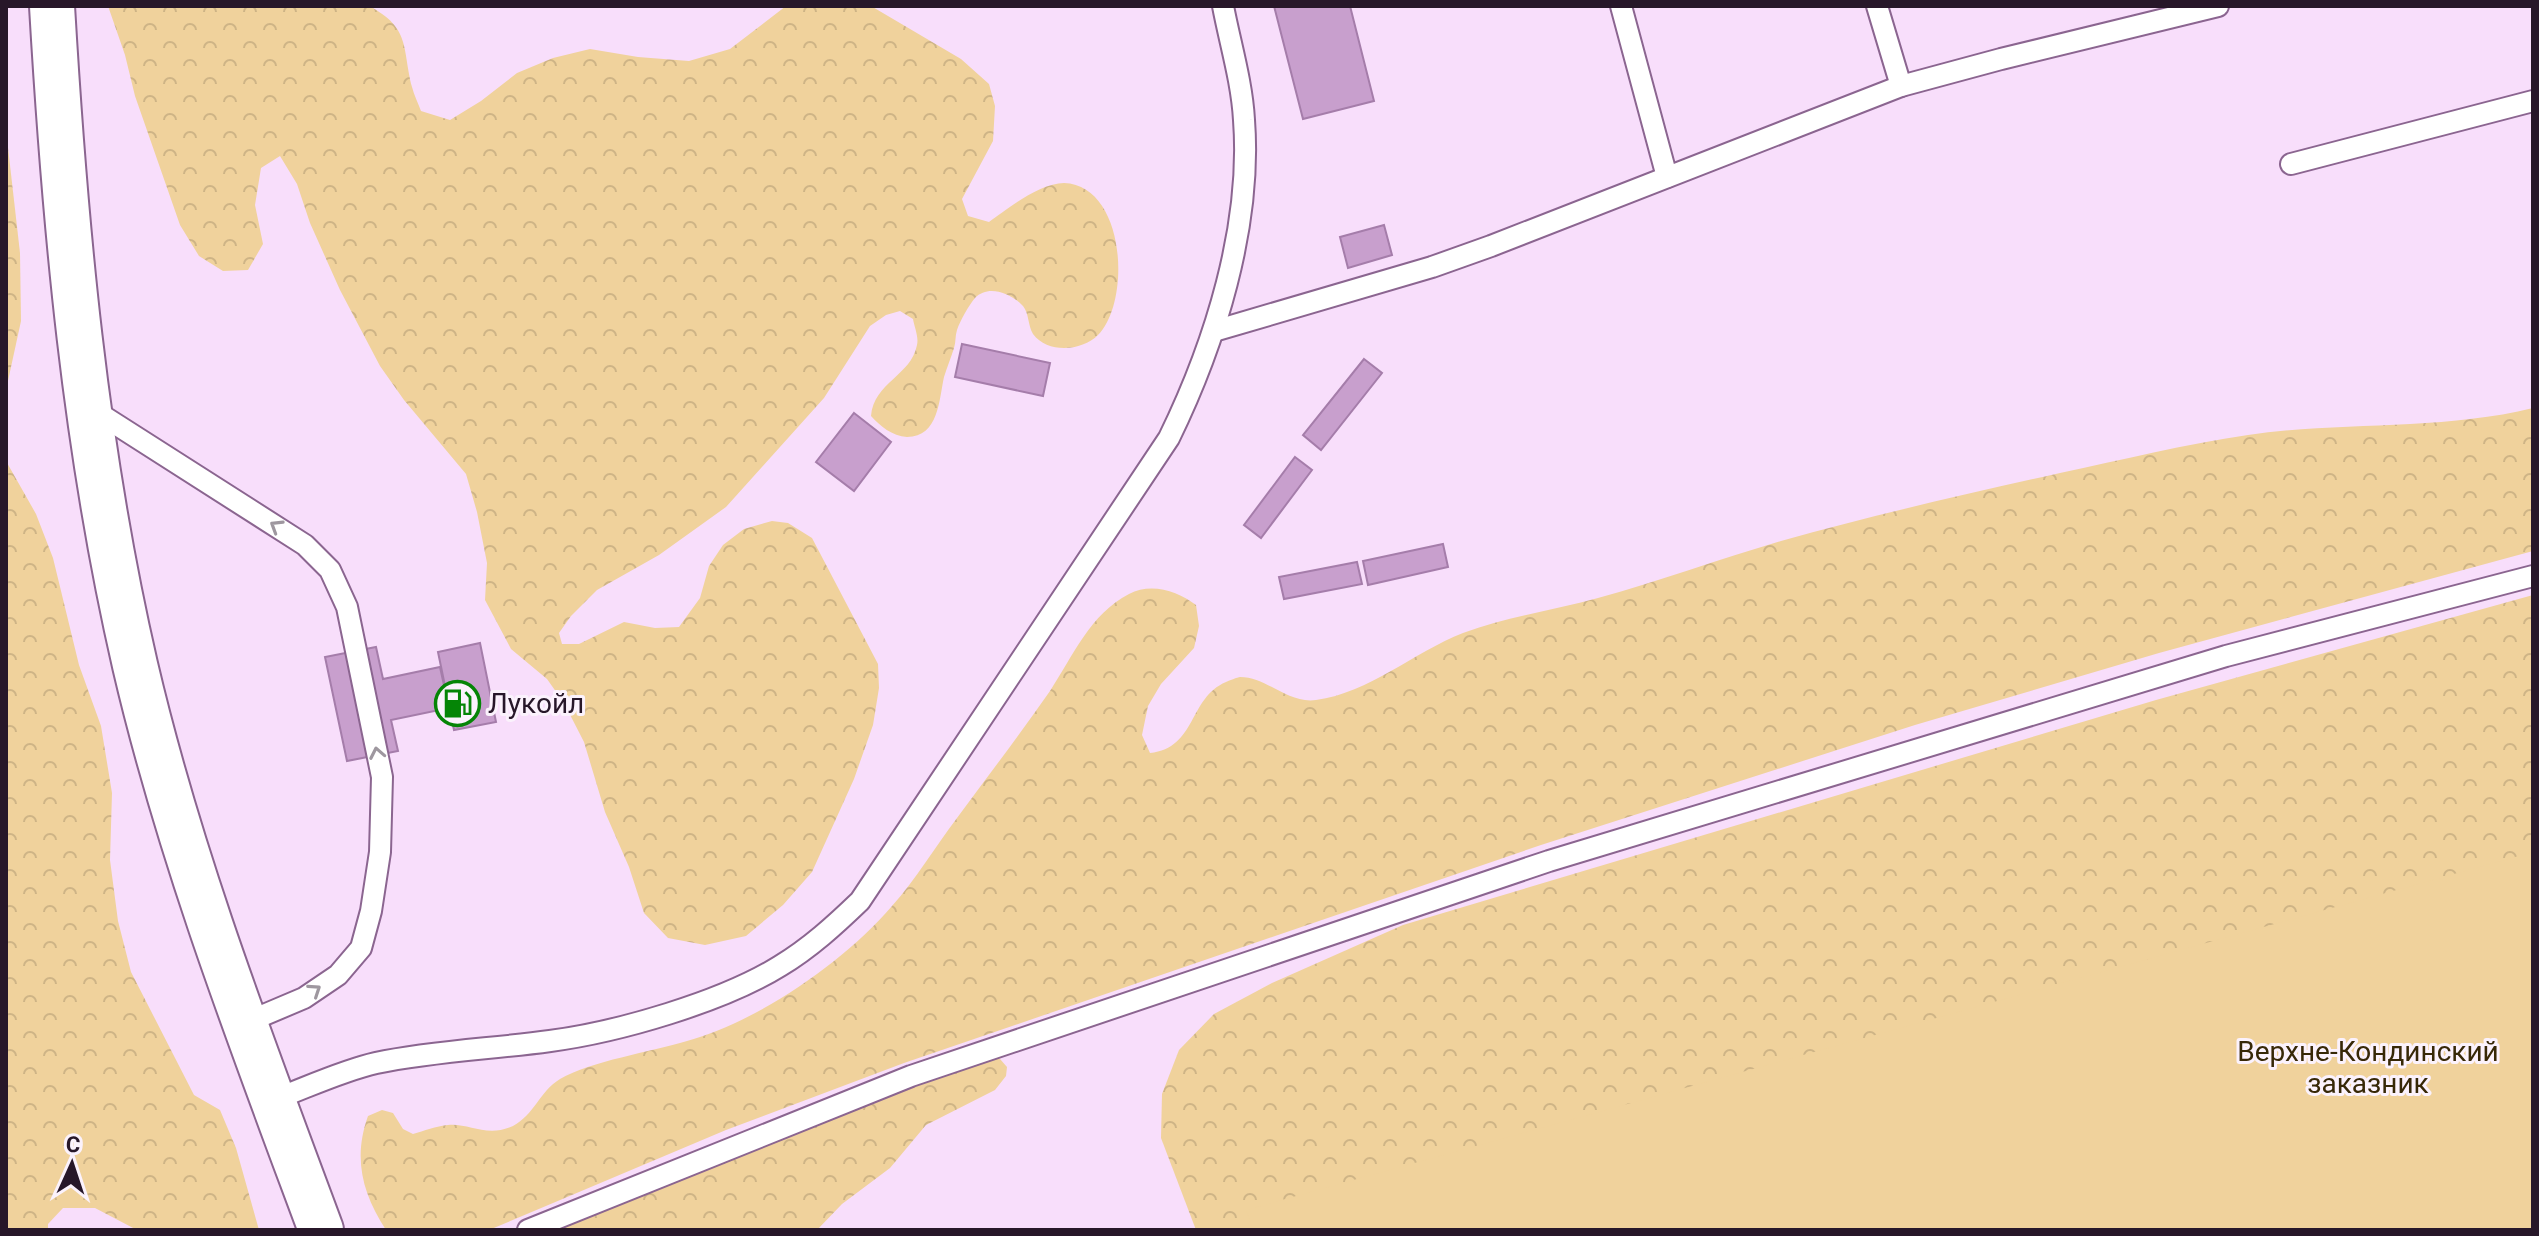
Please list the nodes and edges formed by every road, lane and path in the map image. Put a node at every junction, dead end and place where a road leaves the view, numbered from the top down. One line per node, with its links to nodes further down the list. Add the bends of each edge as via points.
1 (52, 6): 11 (main road)
2 (1223, 6): 10 (lane, via 1244,117 1246,165 1236,239)
3 (1621, 6): 9 (lane)
4 (1877, 6): 6 (lane)
5 (2218, 6): 6 (lane)
6 (1901, 86): 9 (lane)
7 (2533, 101): 8 (lane)
8 (2291, 164)
9 (1667, 177): 10 (lane, via 1432,267)
10 (1214, 331): 14 (lane, via 1169,438 860,901 823,936 779,967 717,996 628,1025 372,1064)
11 (86, 406): 13 (main road, via 135,665 203,907); 13 (lane, one-way to 11, via 304,998 338,975 361,948 371,911 380,852 382,777 347,607 330,570 305,545)
12 (2533, 576): 16 (lane, via 2226,656 1549,861 911,1076)
13 (245, 1023): 14 (main road)
14 (273, 1100): 15 (main road)
15 (321, 1230)
16 (528, 1230)

